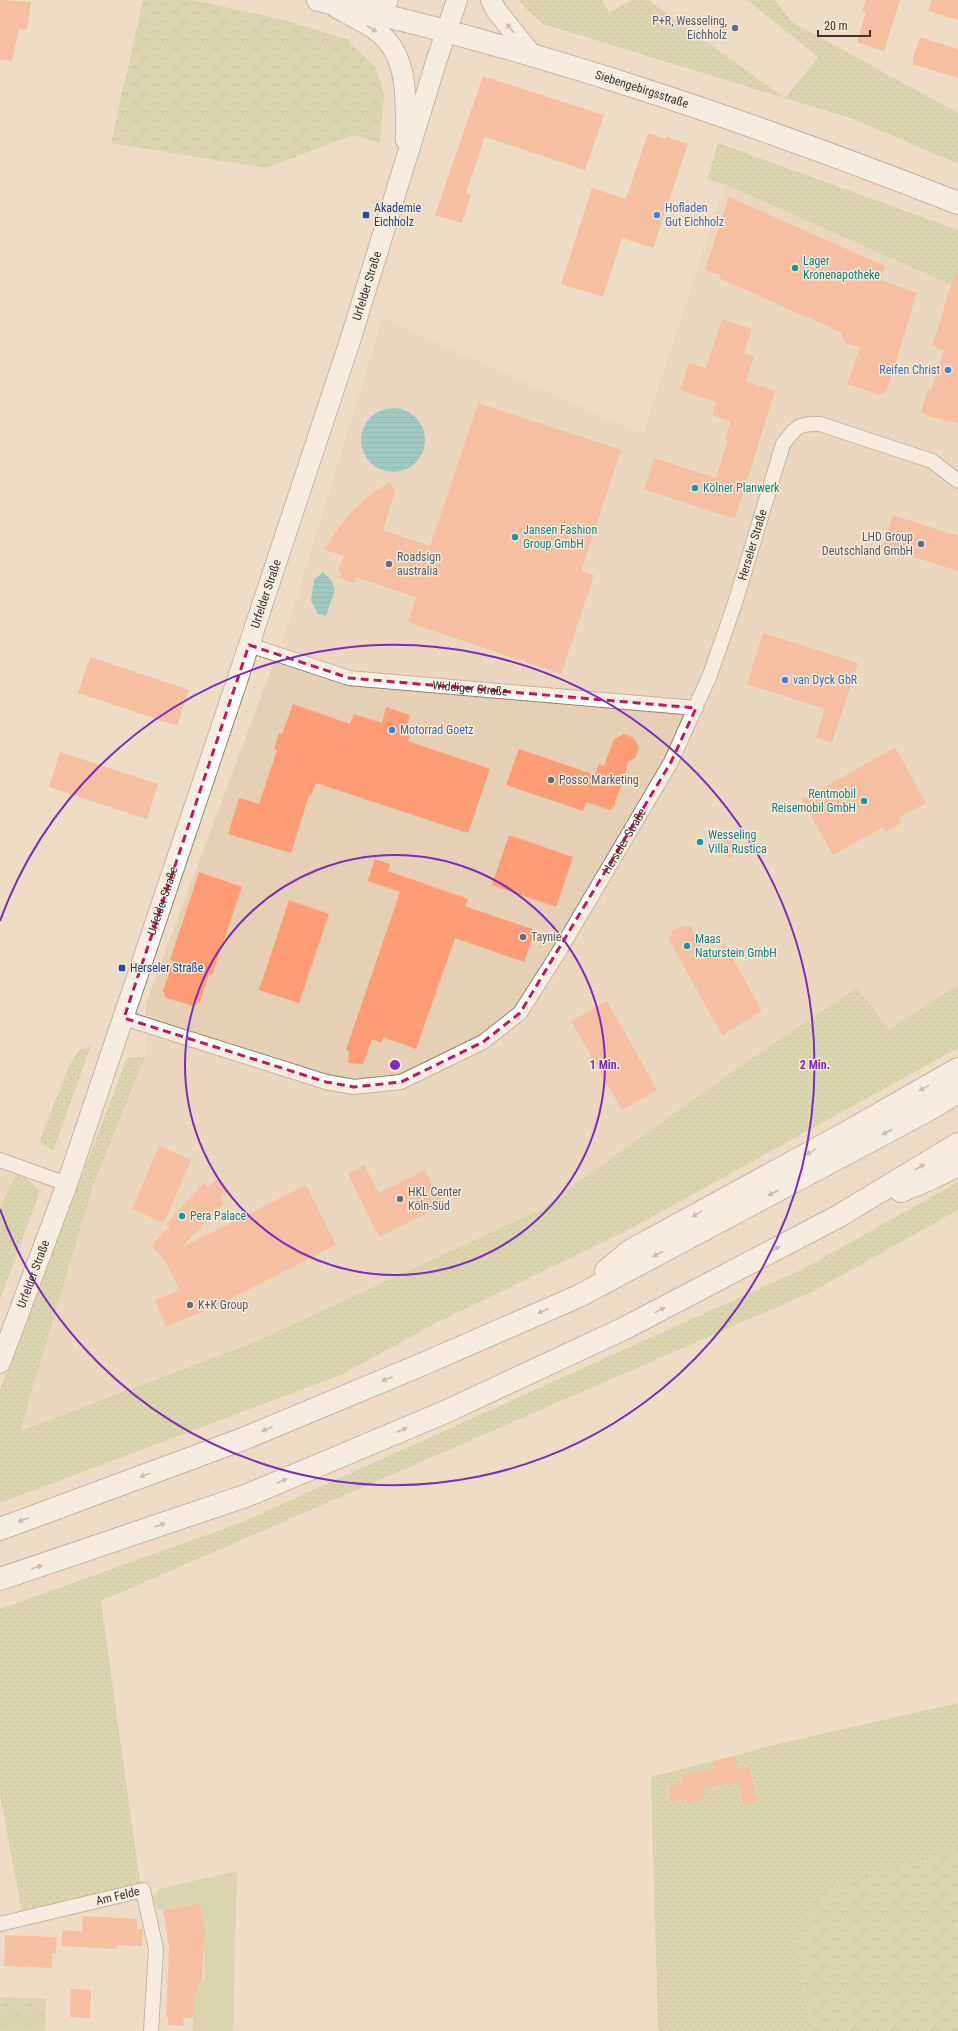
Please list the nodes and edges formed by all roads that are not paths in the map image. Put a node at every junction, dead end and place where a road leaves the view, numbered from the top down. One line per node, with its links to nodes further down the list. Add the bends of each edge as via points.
1 (388, 0): 4 (main road)
2 (457, 0): 5 (main road, Urfelder Straße)
3 (490, 0): 6 (main road, one-way to 3)
4 (322, 1): 5 (main road, Siebengebirgsstraße); 7 (main road, one-way to 7, via 377,31 397,55 404,74)
5 (447, 30): 6 (main road, Siebengebirgsstraße); 7 (main road, Urfelder Straße)
6 (531, 54): 8 (main road, Siebengebirgsstraße, via 720,114)
7 (407, 156): 10 (main road, Urfelder Straße, via 350,340)
8 (958, 203)
9 (958, 482): 11 (street, Herseler Straße, via 932,461 820,424 804,423 792,432 783,444 735,603)
10 (249, 645): 11 (street, Widdiger Straße, via 350,678); 12 (main road, Urfelder Straße)
11 (696, 708): 12 (street, Herseler Straße, via 670,762 557,956 520,1013 483,1042 401,1082 354,1087 326,1082)
12 (124, 1018): 18 (main road, Urfelder Straße)
13 (958, 1069): 20 (main road, one-way to 20, via 630,1251)
14 (958, 1092): 20 (main road, one-way to 20)
15 (958, 1144): 19 (main road, one-way to 15)
16 (0, 1160): 18 (street)
17 (958, 1165): 19 (main road, via 934,1178)
18 (67, 1184): 21 (main road, Urfelder Straße)
19 (839, 1216): 23 (main road, one-way to 19, via 248,1495 445,1412 626,1328)
20 (579, 1296): 22 (main road, one-way to 22, via 243,1439)
21 (0, 1363)
22 (0, 1529)
23 (0, 1579)
24 (0, 1924): 25 (street, Am Felde, via 143,1890 156,1949)
25 (151, 2031)

